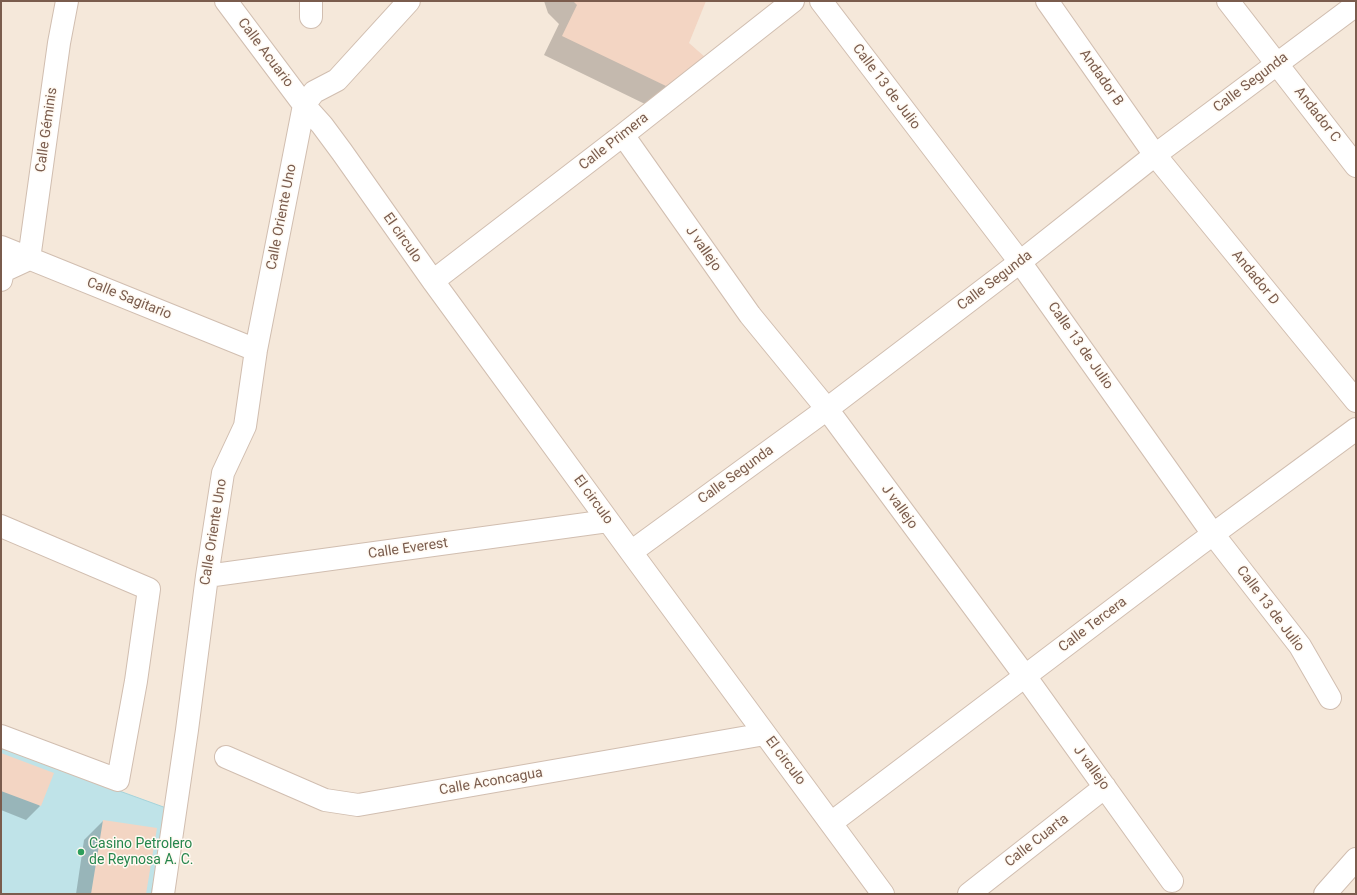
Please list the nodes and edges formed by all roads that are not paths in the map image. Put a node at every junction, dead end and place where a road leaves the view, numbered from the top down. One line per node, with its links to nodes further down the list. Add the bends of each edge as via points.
1 (66, 1): 15 (street, Calle Géminis)
2 (226, 1): 10 (street, Calle Acuario)
3 (410, 1): 10 (street, via 337,80 314,92)
4 (793, 1): 11 (street, Calle Primera)
5 (821, 1): 16 (street, Calle 13 de Julio)
6 (1047, 1): 12 (street, Andador B)
7 (1228, 1): 9 (street, Andador C)
8 (1356, 5): 9 (street, Calle Segunda)
9 (1277, 64): 12 (street, Calle Segunda); 13 (street, Andador C)
10 (304, 105): 18 (street, El circulo, via 342,152); 19 (street, Calle Oriente Uno)
11 (623, 135): 18 (street, Calle Primera); 21 (street, J vallejo, via 750,315)
12 (1155, 155): 16 (street, Calle Segunda); 20 (street, Andador D)
13 (1356, 166)
14 (1, 246): 15 (street, Calle Sagitario)
15 (29, 259): 17 (street, via 2,271); 19 (street, Calle Sagitario)
16 (1020, 262): 21 (street, Calle Segunda); 25 (street, Calle 13 de Julio)
17 (1, 280)
18 (433, 281): 23 (street, El circulo)
19 (256, 350): 27 (street, Calle Oriente Uno, via 245,426 223,473)
20 (1356, 401)
21 (827, 409): 26 (street, Calle Segunda); 28 (street, J vallejo)
22 (1356, 429): 25 (street, Calle Tercera)
23 (608, 520): 26 (street, El circulo); 27 (street, Calle Everest)
24 (1, 526): 31 (street, via 149,589 118,780)
25 (1213, 534): 28 (street, Calle Tercera); 29 (street, Calle 13 de Julio, via 1300,646)
26 (631, 552): 30 (street, El circulo)
27 (207, 576): 37 (street, Calle Oriente Uno)
28 (1026, 676): 33 (street, J vallejo); 34 (street, Calle Tercera)
29 (1330, 698)
30 (765, 734): 32 (street, Calle Aconcagua, via 358,805 325,800); 34 (street, El circulo)
31 (1, 736)
32 (226, 757)
33 (1105, 787): 36 (street, J vallejo); 39 (street, Calle Cuarta)
34 (831, 823): 38 (street, El circulo)
35 (1356, 860): 40 (street)
36 (1172, 881)
37 (163, 894)
38 (883, 894)
39 (969, 894)
40 (1324, 894)

